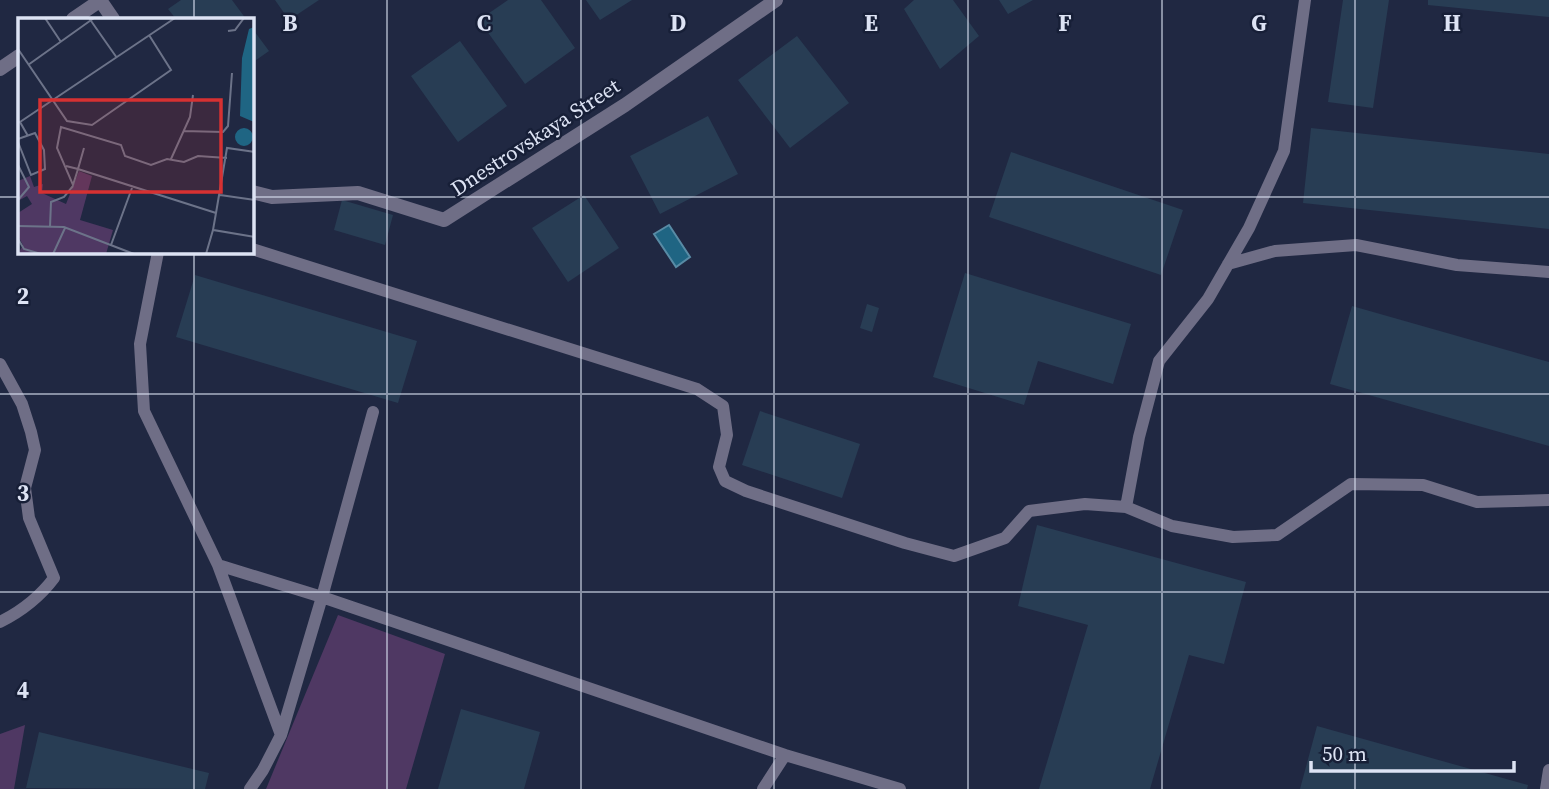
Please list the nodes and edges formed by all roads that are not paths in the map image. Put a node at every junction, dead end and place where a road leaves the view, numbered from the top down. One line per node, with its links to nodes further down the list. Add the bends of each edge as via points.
1 (100, 0): 4 (street); 5 (street)
2 (776, 0): 8 (street, Dnestrovskaya Street, via 625,105 444,220 358,193 272,197)
3 (1305, 0): 11 (lane, via 1284,151)
4 (74, 18)
5 (112, 18)
6 (18, 57): 7 (street)
7 (0, 69)
8 (254, 192)
9 (254, 250): 16 (lane, via 697,389 723,406 727,435 719,467 725,481 905,543 954,556 1005,538 1029,511 1085,504)
10 (158, 254): 17 (lane, via 140,344 144,411)
11 (1228, 264): 12 (lane, via 1275,251 1356,245 1457,265); 16 (lane, via 1208,299 1159,361)
12 (1549, 272)
13 (0, 364): 19 (lane, via 32,432 35,450 25,488 29,518 54,578 19,612)
14 (373, 412): 18 (lane)
15 (1549, 500): 16 (lane, via 1477,502 1423,485 1351,484 1277,535 1233,537 1172,526)
16 (1126, 507)
17 (218, 565): 18 (lane); 20 (lane)
18 (322, 597): 20 (lane); 21 (lane)
19 (0, 622)
20 (281, 735): 23 (lane)
21 (785, 755): 24 (lane); 25 (lane)
22 (1549, 770): 26 (lane)
23 (250, 789)
24 (763, 789)
25 (900, 789)
26 (1546, 789)

